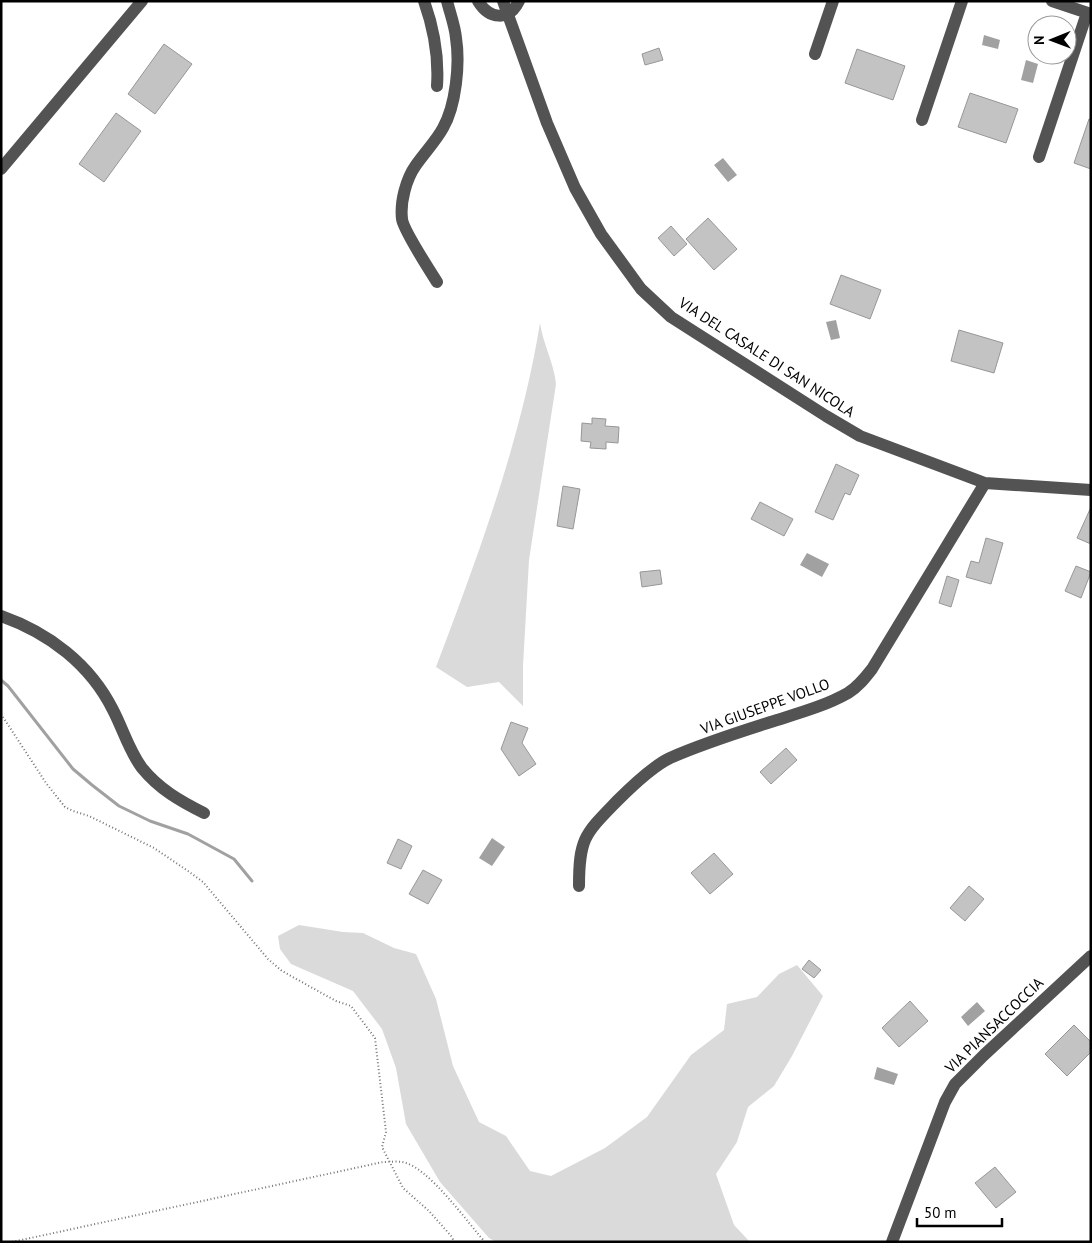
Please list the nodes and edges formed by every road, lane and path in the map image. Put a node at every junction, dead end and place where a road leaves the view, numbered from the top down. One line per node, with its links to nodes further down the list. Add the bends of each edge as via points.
1 (142, 1): 16 (street)
2 (424, 1): 13 (street, via 437,48)
3 (447, 1): 17 (street, via 457,56 450,108 444,126 409,177 401,209 402,222)
4 (478, 1): 11 (street, via 484,11 492,15)
5 (504, 1): 11 (street, VIA DEL CASALE DI SAN NICOLA)
6 (519, 1): 11 (street)
7 (833, 1): 12 (street)
8 (962, 1): 14 (street)
9 (1052, 1): 10 (street)
10 (1089, 13): 15 (street)
11 (508, 14): 18 (street, VIA DEL CASALE DI SAN NICOLA, via 575,188 601,234 641,289 671,317 860,436)
12 (815, 54)
13 (437, 86)
14 (922, 120)
15 (1039, 157)
16 (1, 169)
17 (437, 282)
18 (984, 483): 19 (street, VIA DEL CASALE DI SAN NICOLA); 23 (street, VIA GIUSEPPE VOLLO, via 872,669 860,683 814,709 731,734 668,758 634,784 589,831 580,856)
19 (1091, 490)
20 (1, 616): 22 (street, via 45,636 78,662 108,701 142,768 163,789)
21 (1, 714): 25 (path, via 65,806 154,848 188,871 203,882 268,959 282,971 351,1006 375,1038 386,1132 382,1147)
22 (204, 814)
23 (579, 886)
24 (1091, 956): 29 (street, VIA PIANSACCOCCIA, via 955,1084 945,1102)
25 (390, 1162): 26 (path); 27 (path, via 403,1188 429,1211); 28 (path, via 403,1162 421,1170)
26 (12, 1242)
27 (454, 1242)
28 (485, 1242)
29 (892, 1242)

